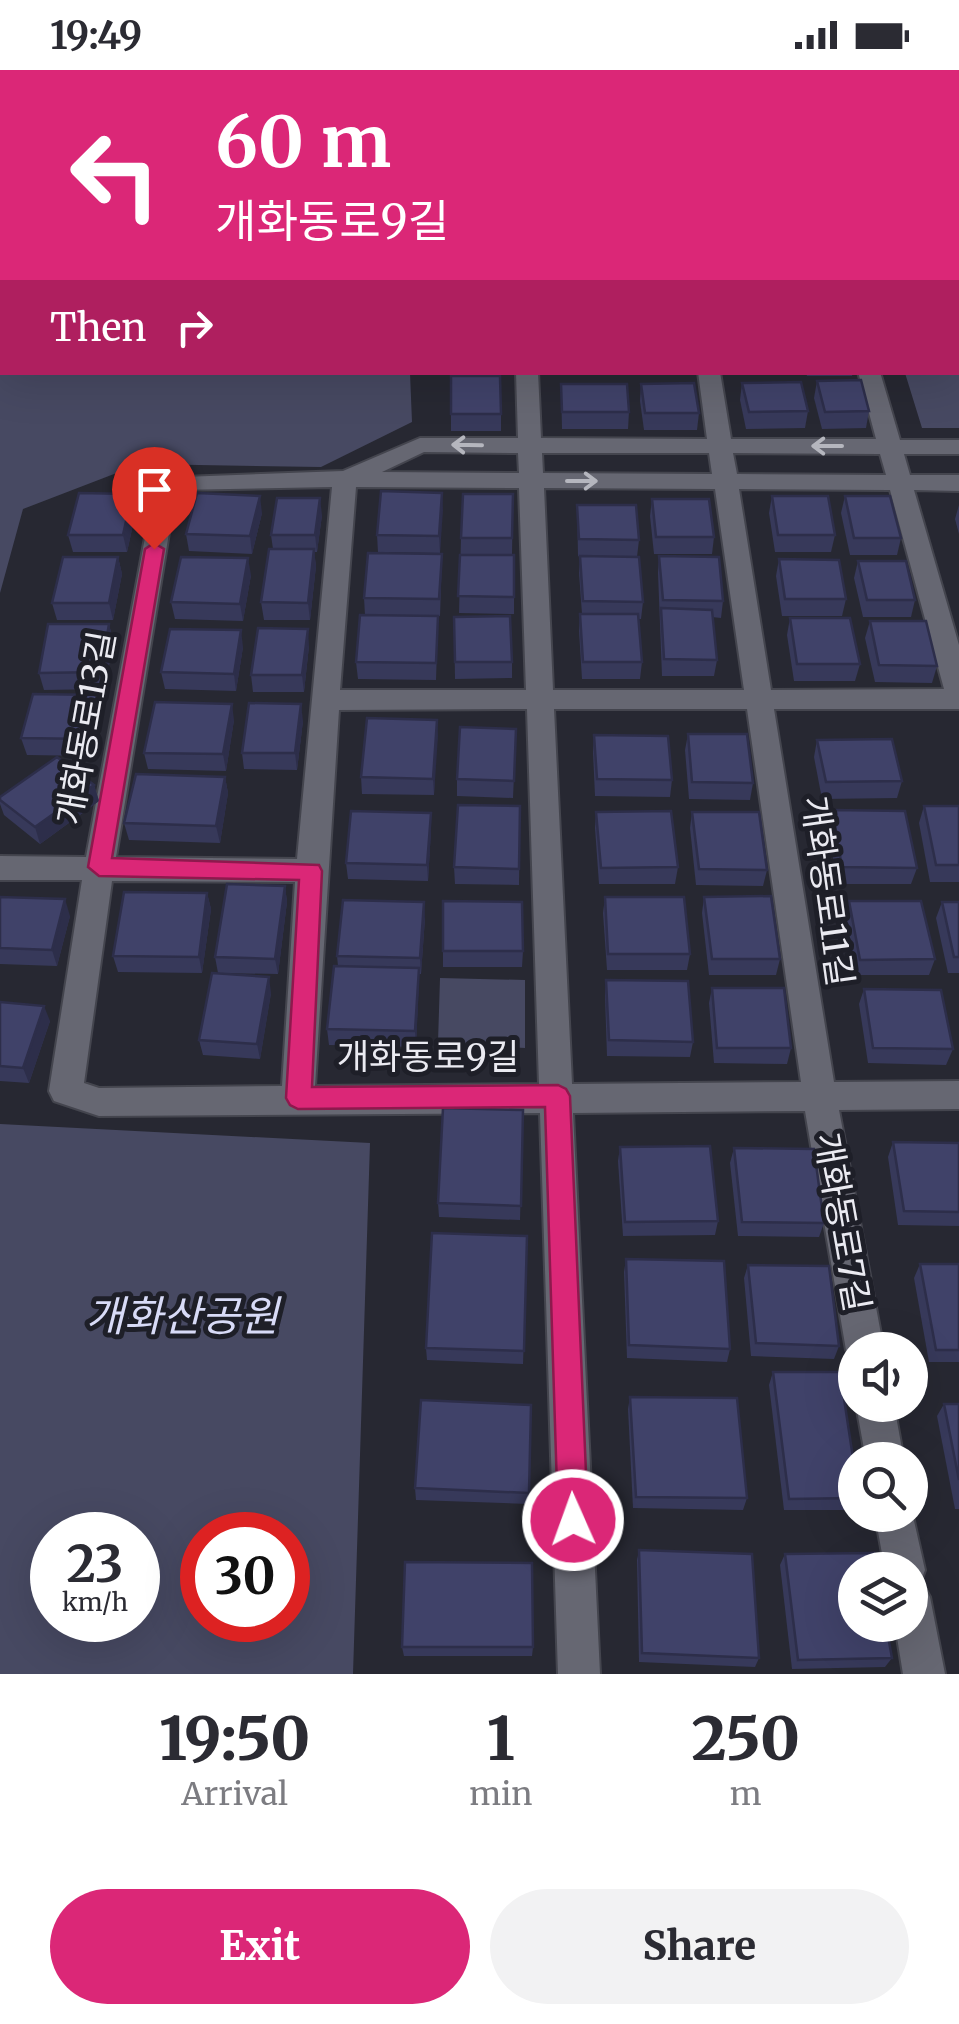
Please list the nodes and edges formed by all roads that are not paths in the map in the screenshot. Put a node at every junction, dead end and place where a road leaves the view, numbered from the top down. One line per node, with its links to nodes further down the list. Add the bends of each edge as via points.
1 (527, 375): 4 (street)
2 (709, 375): 5 (street)
3 (870, 375): 6 (street)
4 (530, 446): 5 (street, 개화동로13길); 8 (street, 개화동로13길, one-way to 8, via 420,445); 9 (street)
5 (720, 446): 6 (street, 개화동로13길, one-way to 5); 10 (street)
6 (890, 446): 7 (street, 개화동로13길); 11 (street)
7 (959, 447)
8 (344, 479): 9 (street, 개화동로13길); 15 (street); 17 (street, 개화동로13길, via 165,483)
9 (531, 480): 10 (street, 개화동로13길, one-way to 10); 14 (street)
10 (726, 482): 11 (street, 개화동로13길); 16 (street)
11 (900, 483): 12 (street, 개화동로13길); 13 (street)
12 (959, 484)
13 (959, 696): 16 (street)
14 (540, 699): 15 (street); 16 (street); 22 (street)
15 (325, 700): 19 (street)
16 (760, 700): 20 (street, 개화동로11길)
17 (99, 867): 18 (street, 개화동로13길); 19 (street, 개화동로13길); 23 (street, 개화동로9길, via 66,1091 99,1102)
18 (0, 868)
19 (310, 871): 23 (street)
20 (819, 1094): 21 (street, 개화동로9길); 22 (street, 개화동로9길); 24 (street, 개화동로7길)
21 (959, 1095)
22 (558, 1096): 23 (street, 개화동로9길); 26 (street)
23 (298, 1098)
24 (863, 1332)
25 (918, 1642): 27 (street)
26 (579, 1674)
27 (924, 1674)

